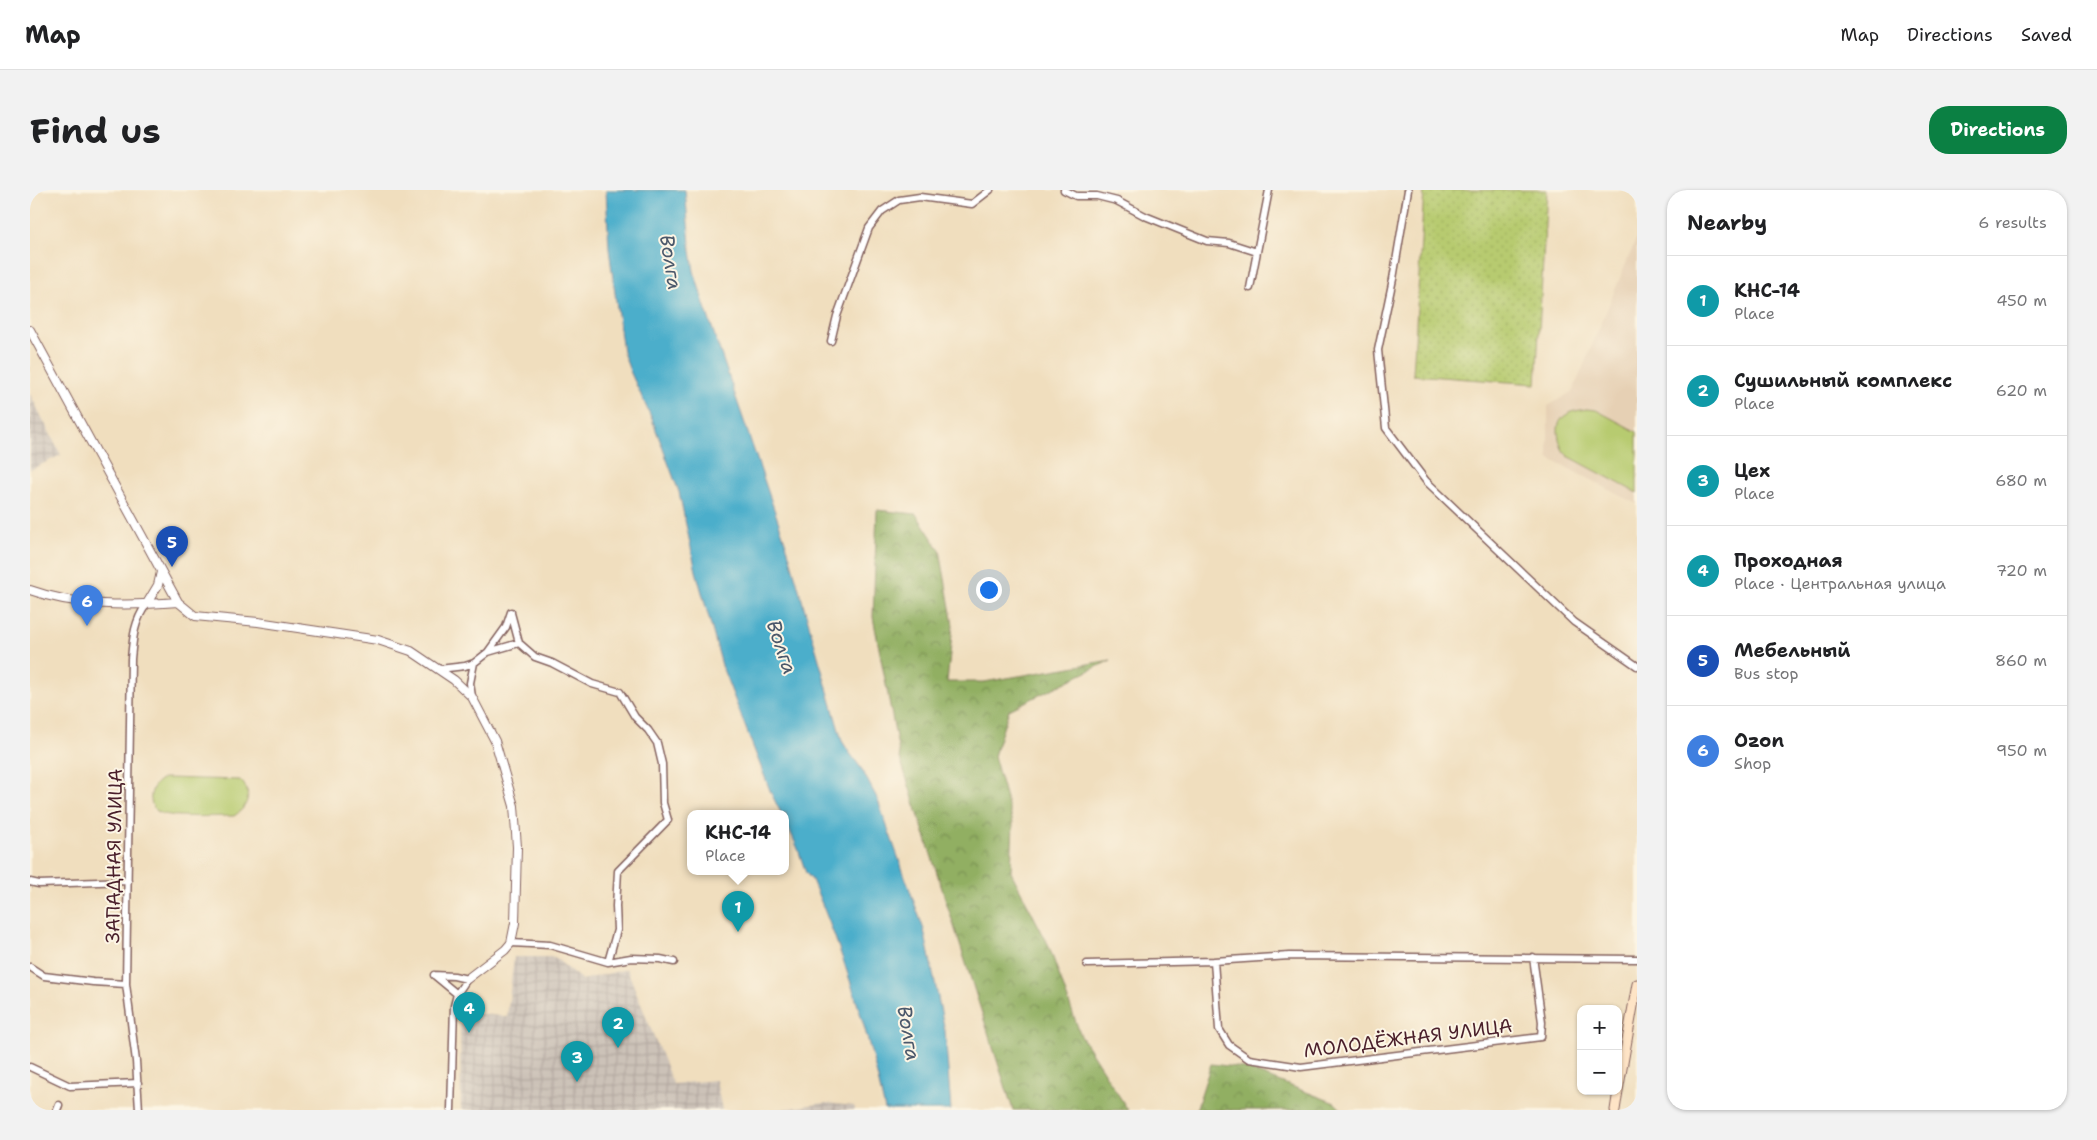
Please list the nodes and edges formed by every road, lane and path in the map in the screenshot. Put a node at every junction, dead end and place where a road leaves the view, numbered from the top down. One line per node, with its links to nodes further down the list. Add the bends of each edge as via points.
1 (990, 190): 8 (street, via 972,204 920,197 899,200 882,211 869,228)
2 (1064, 190): 5 (street, via 1076,196 1117,200 1146,216 1208,241 1229,243)
3 (1269, 190): 5 (street)
4 (1408, 190): 16 (street, via 1378,350 1386,428 1426,480 1567,615)
5 (1257, 252): 6 (street)
6 (1250, 288)
7 (30, 330): 9 (street)
8 (831, 341)
9 (161, 572): 11 (street); 12 (street, via 158,585)
10 (30, 590): 12 (street, via 88,602)
11 (178, 602): 12 (street); 17 (street, via 195,616 378,640 411,651)
12 (146, 605): 19 (street, ЗАПАДНАЯ УЛИЦА, via 135,626 131,659)
13 (519, 643): 14 (street); 14 (street, via 511,612 506,627); 25 (street, via 535,657 592,684 620,692 635,717 657,743 662,764 663,803 668,820 618,871 617,930)
14 (488, 652): 15 (street)
15 (474, 663): 17 (street); 18 (street, via 470,684)
16 (1637, 666)
17 (439, 669): 18 (street)
18 (472, 697): 21 (street, via 496,741 514,806 517,847 515,922)
19 (128, 881): 20 (street); 30 (street, ЗАПАДНАЯ УЛИЦА)
20 (30, 882)
21 (511, 943): 25 (street, via 550,945); 29 (street)
22 (1534, 957): 23 (street); 24 (street, via 1288,956); 24 (street, МОЛОДЁЖНАЯ УЛИЦА, via 1541,1037 1301,1067 1249,1060 1229,1045 1219,1029)
23 (1637, 959)
24 (1214, 961): 27 (street)
25 (608, 962): 26 (street, via 631,958)
26 (674, 962)
27 (1087, 964)
28 (30, 967): 30 (street, via 44,976)
29 (467, 978): 32 (street); 32 (street, via 434,975)
30 (126, 984): 35 (street, ЗАПАДНАЯ УЛИЦА)
31 (1637, 984): 34 (main road)
32 (457, 994): 38 (street, via 452,1025)
33 (30, 1068): 35 (street, via 70,1086)
34 (1622, 1068)
35 (138, 1083): 37 (street, ЗАПАДНАЯ УЛИЦА)
36 (1617, 1095): 39 (main road)
37 (139, 1110)
38 (452, 1110)
39 (1615, 1110)

